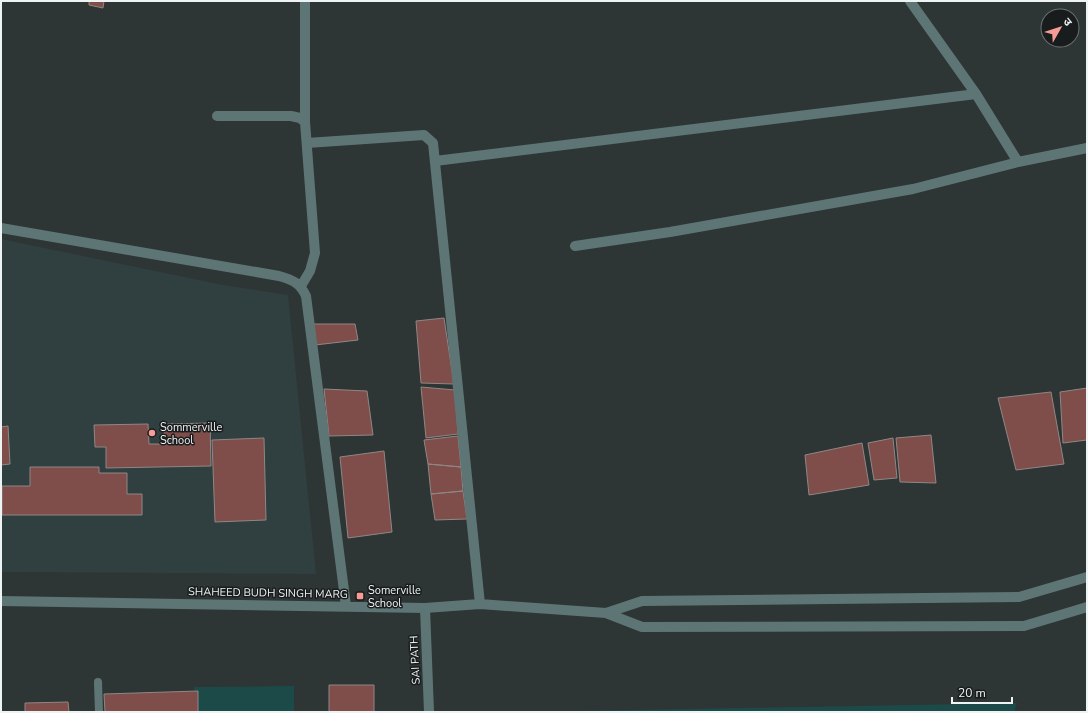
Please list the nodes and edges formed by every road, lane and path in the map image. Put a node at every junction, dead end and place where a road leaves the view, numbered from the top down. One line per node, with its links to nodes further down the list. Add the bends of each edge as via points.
1 (305, 1): 5 (street)
2 (910, 1): 3 (street)
3 (976, 94): 8 (street); 9 (street)
4 (217, 116): 5 (street, via 291,116)
5 (305, 122): 6 (street)
6 (307, 143): 8 (street, via 424,135 433,143); 12 (street, via 315,253 310,271)
7 (1087, 148): 9 (street)
8 (435, 161): 15 (street)
9 (1018, 162): 11 (street, via 913,189)
10 (1, 228): 12 (street, via 279,276)
11 (575, 246)
12 (301, 286): 16 (street, via 306,296)
13 (1087, 577): 19 (street, via 1019,597 642,601)
14 (1, 601): 16 (street, SHAHEED BUDH SINGH MARG)
15 (480, 604): 18 (street, SHAHEED BUDH SINGH MARG); 19 (street, SHAHEED BUDH SINGH MARG)
16 (346, 606): 18 (street, SHAHEED BUDH SINGH MARG)
17 (1087, 607): 19 (street, via 1024,626 642,627)
18 (425, 608): 22 (street, SAI PATH)
19 (606, 613)
20 (98, 682): 21 (lane)
21 (99, 712)
22 (429, 712)

